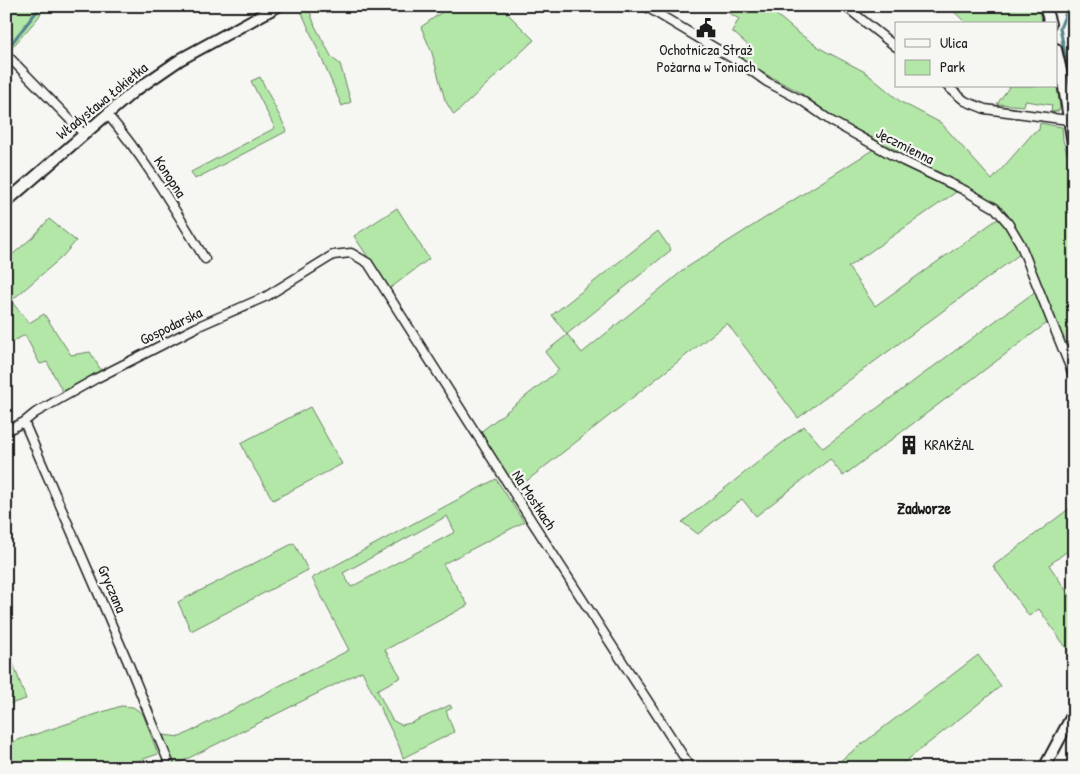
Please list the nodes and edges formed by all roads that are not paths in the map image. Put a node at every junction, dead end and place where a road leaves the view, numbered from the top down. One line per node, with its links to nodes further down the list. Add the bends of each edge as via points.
1 (278, 6): 10 (street, Władysława Łokietka, via 181,59 132,92)
2 (645, 6): 17 (street, Jęczmienna, via 839,126 995,208 1020,243)
3 (845, 6): 6 (street)
4 (1048, 7): 5 (street)
5 (1050, 22)
6 (895, 45)
7 (6, 54): 12 (street)
8 (1058, 58): 11 (street)
9 (949, 88): 11 (street, via 965,101 985,109)
10 (107, 114): 12 (street, Władysława Łokietka); 16 (street, Konopna, via 138,155)
11 (1068, 120): 13 (street)
12 (84, 134): 14 (street, Władysława Łokietka)
13 (1074, 150)
14 (6, 202)
15 (351, 253): 18 (street, Gospodarska, via 334,255 267,296 201,325 97,378); 22 (street, Na Mostkach, via 368,263)
16 (205, 259)
17 (1074, 376)
18 (24, 422): 19 (street, Gospodarska); 21 (street, Gryczana)
19 (6, 432)
20 (1074, 712): 23 (street)
21 (171, 768)
22 (691, 768)
23 (1044, 768)

